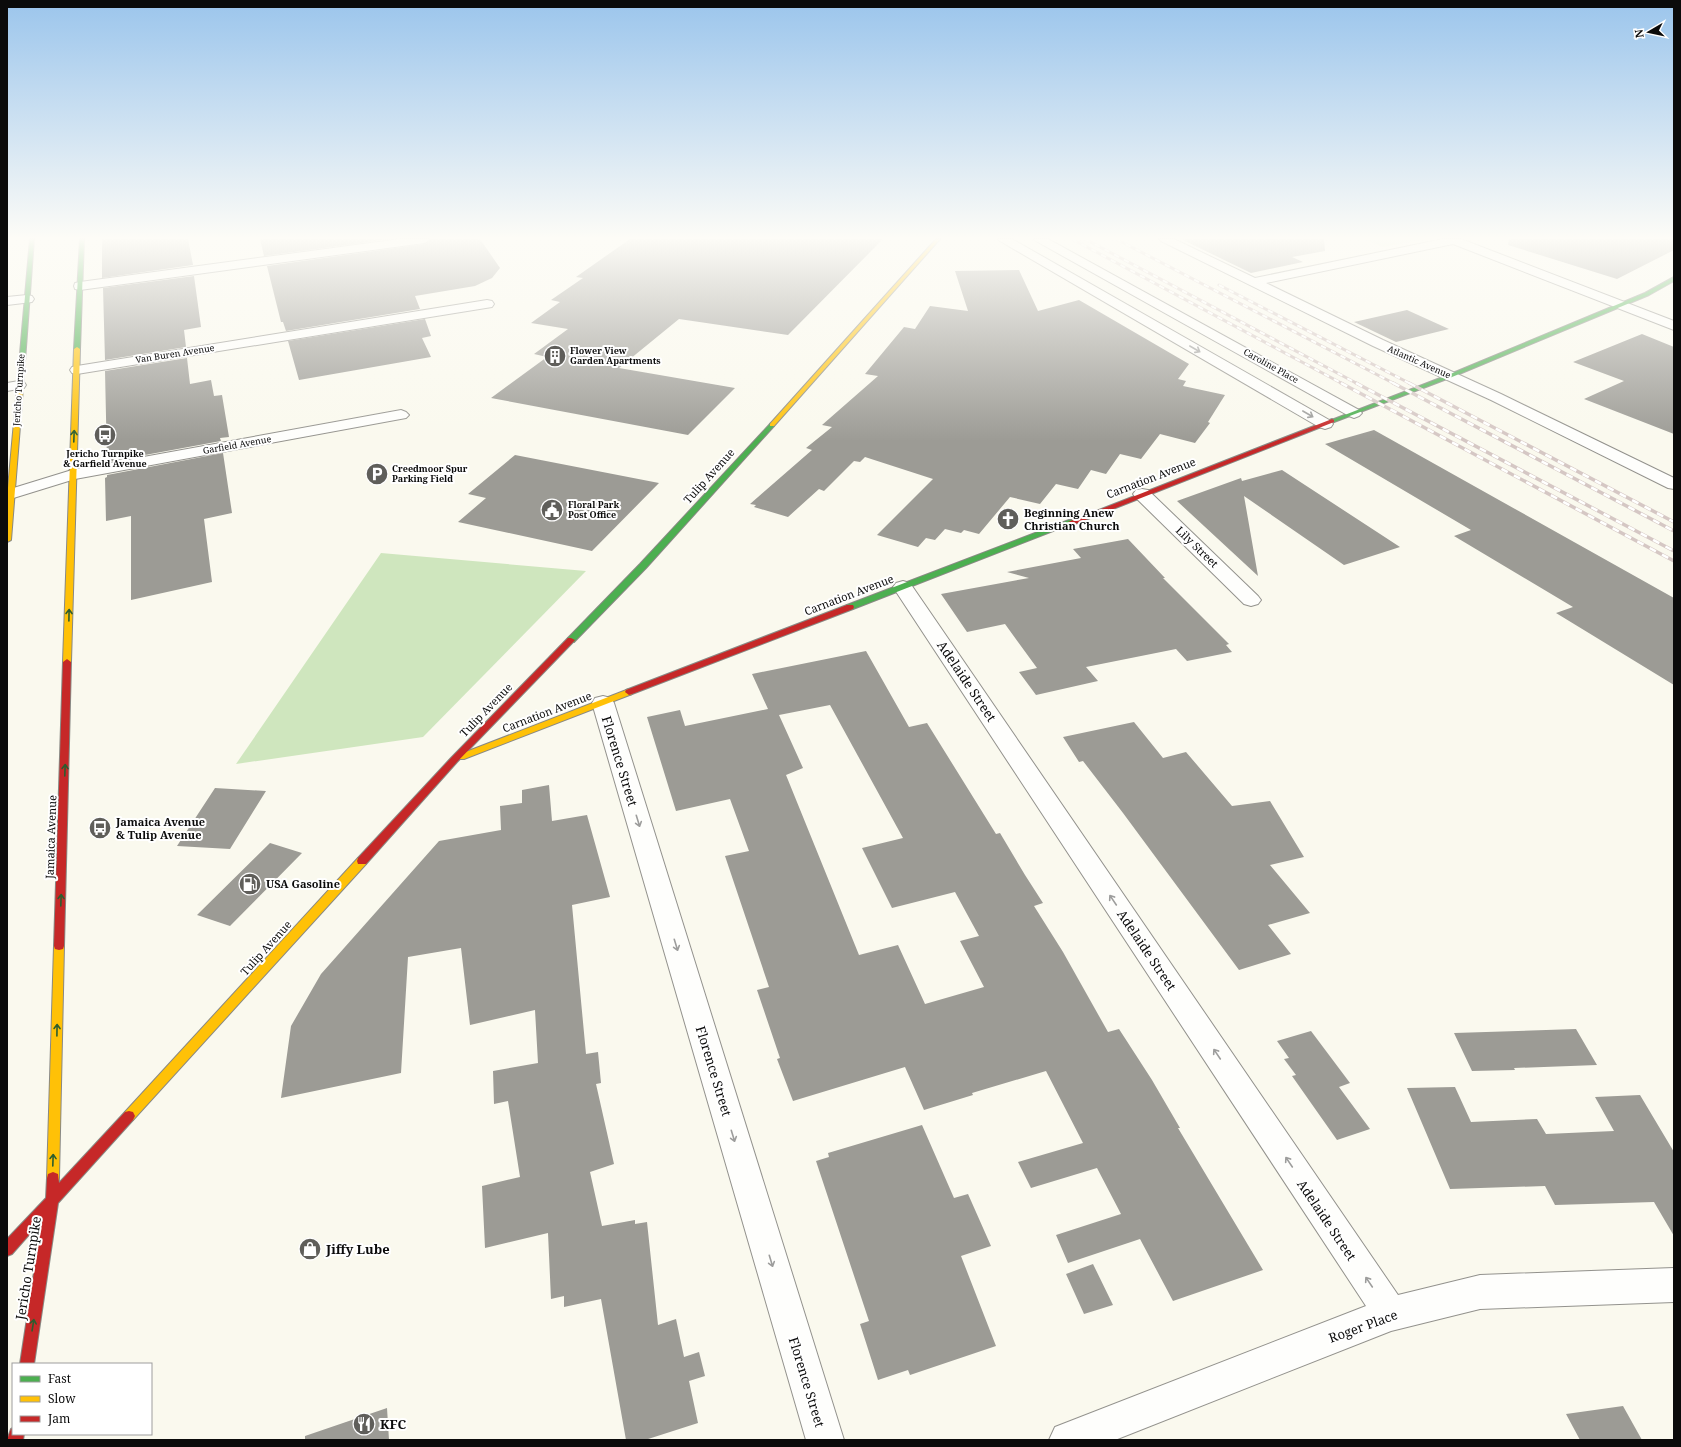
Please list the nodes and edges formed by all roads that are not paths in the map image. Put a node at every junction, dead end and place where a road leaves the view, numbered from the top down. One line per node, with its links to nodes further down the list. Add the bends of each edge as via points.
1 (25, 307): 13 (main road, Jericho Turnpike)
2 (79, 307): 11 (main road)
3 (471, 307): 11 (street, Van Buren Avenue)
4 (878, 307): 25 (main road, Tulip Avenue, via 643,566)
5 (1121, 307): 16 (street, one-way to 16)
6 (1162, 307): 14 (street, Caroline Place)
7 (1303, 307): 12 (street, Atlantic Avenue)
8 (1617, 307): 12 (main road, Carnation Avenue)
9 (1625, 307): 10 (street)
10 (1674, 326)
11 (77, 370): 17 (main road, one-way to 11)
12 (1450, 376): 14 (main road, Carnation Avenue); 18 (street, Atlantic Avenue)
13 (13, 386): 20 (main road, Jericho Turnpike)
14 (1354, 413): 16 (main road, Carnation Avenue)
15 (401, 415): 17 (street, Garfield Avenue)
16 (1325, 424): 19 (main road, Carnation Avenue)
17 (72, 475): 20 (street, Garfield Avenue); 26 (main road, Jamaica Avenue, one-way to 17)
18 (1674, 484)
19 (1142, 494): 22 (main road, Carnation Avenue); 23 (street, Lily Street)
20 (8, 495): 21 (main road)
21 (7, 540)
22 (903, 587): 24 (main road, Carnation Avenue); 29 (street, Adelaide Street, one-way to 22)
23 (1251, 600)
24 (603, 703): 25 (main road, Carnation Avenue); 31 (street, Florence Street, one-way to 31)
25 (454, 760): 26 (main road, Tulip Avenue)
26 (52, 1199): 27 (main road, Tulip Avenue); 30 (main road, Jericho Turnpike, one-way to 26)
27 (7, 1249)
28 (1674, 1285): 29 (street, Roger Place, via 1480,1292)
29 (1391, 1314): 32 (street, Roger Place)
30 (27, 1363)
31 (825, 1440)
32 (1068, 1440)

